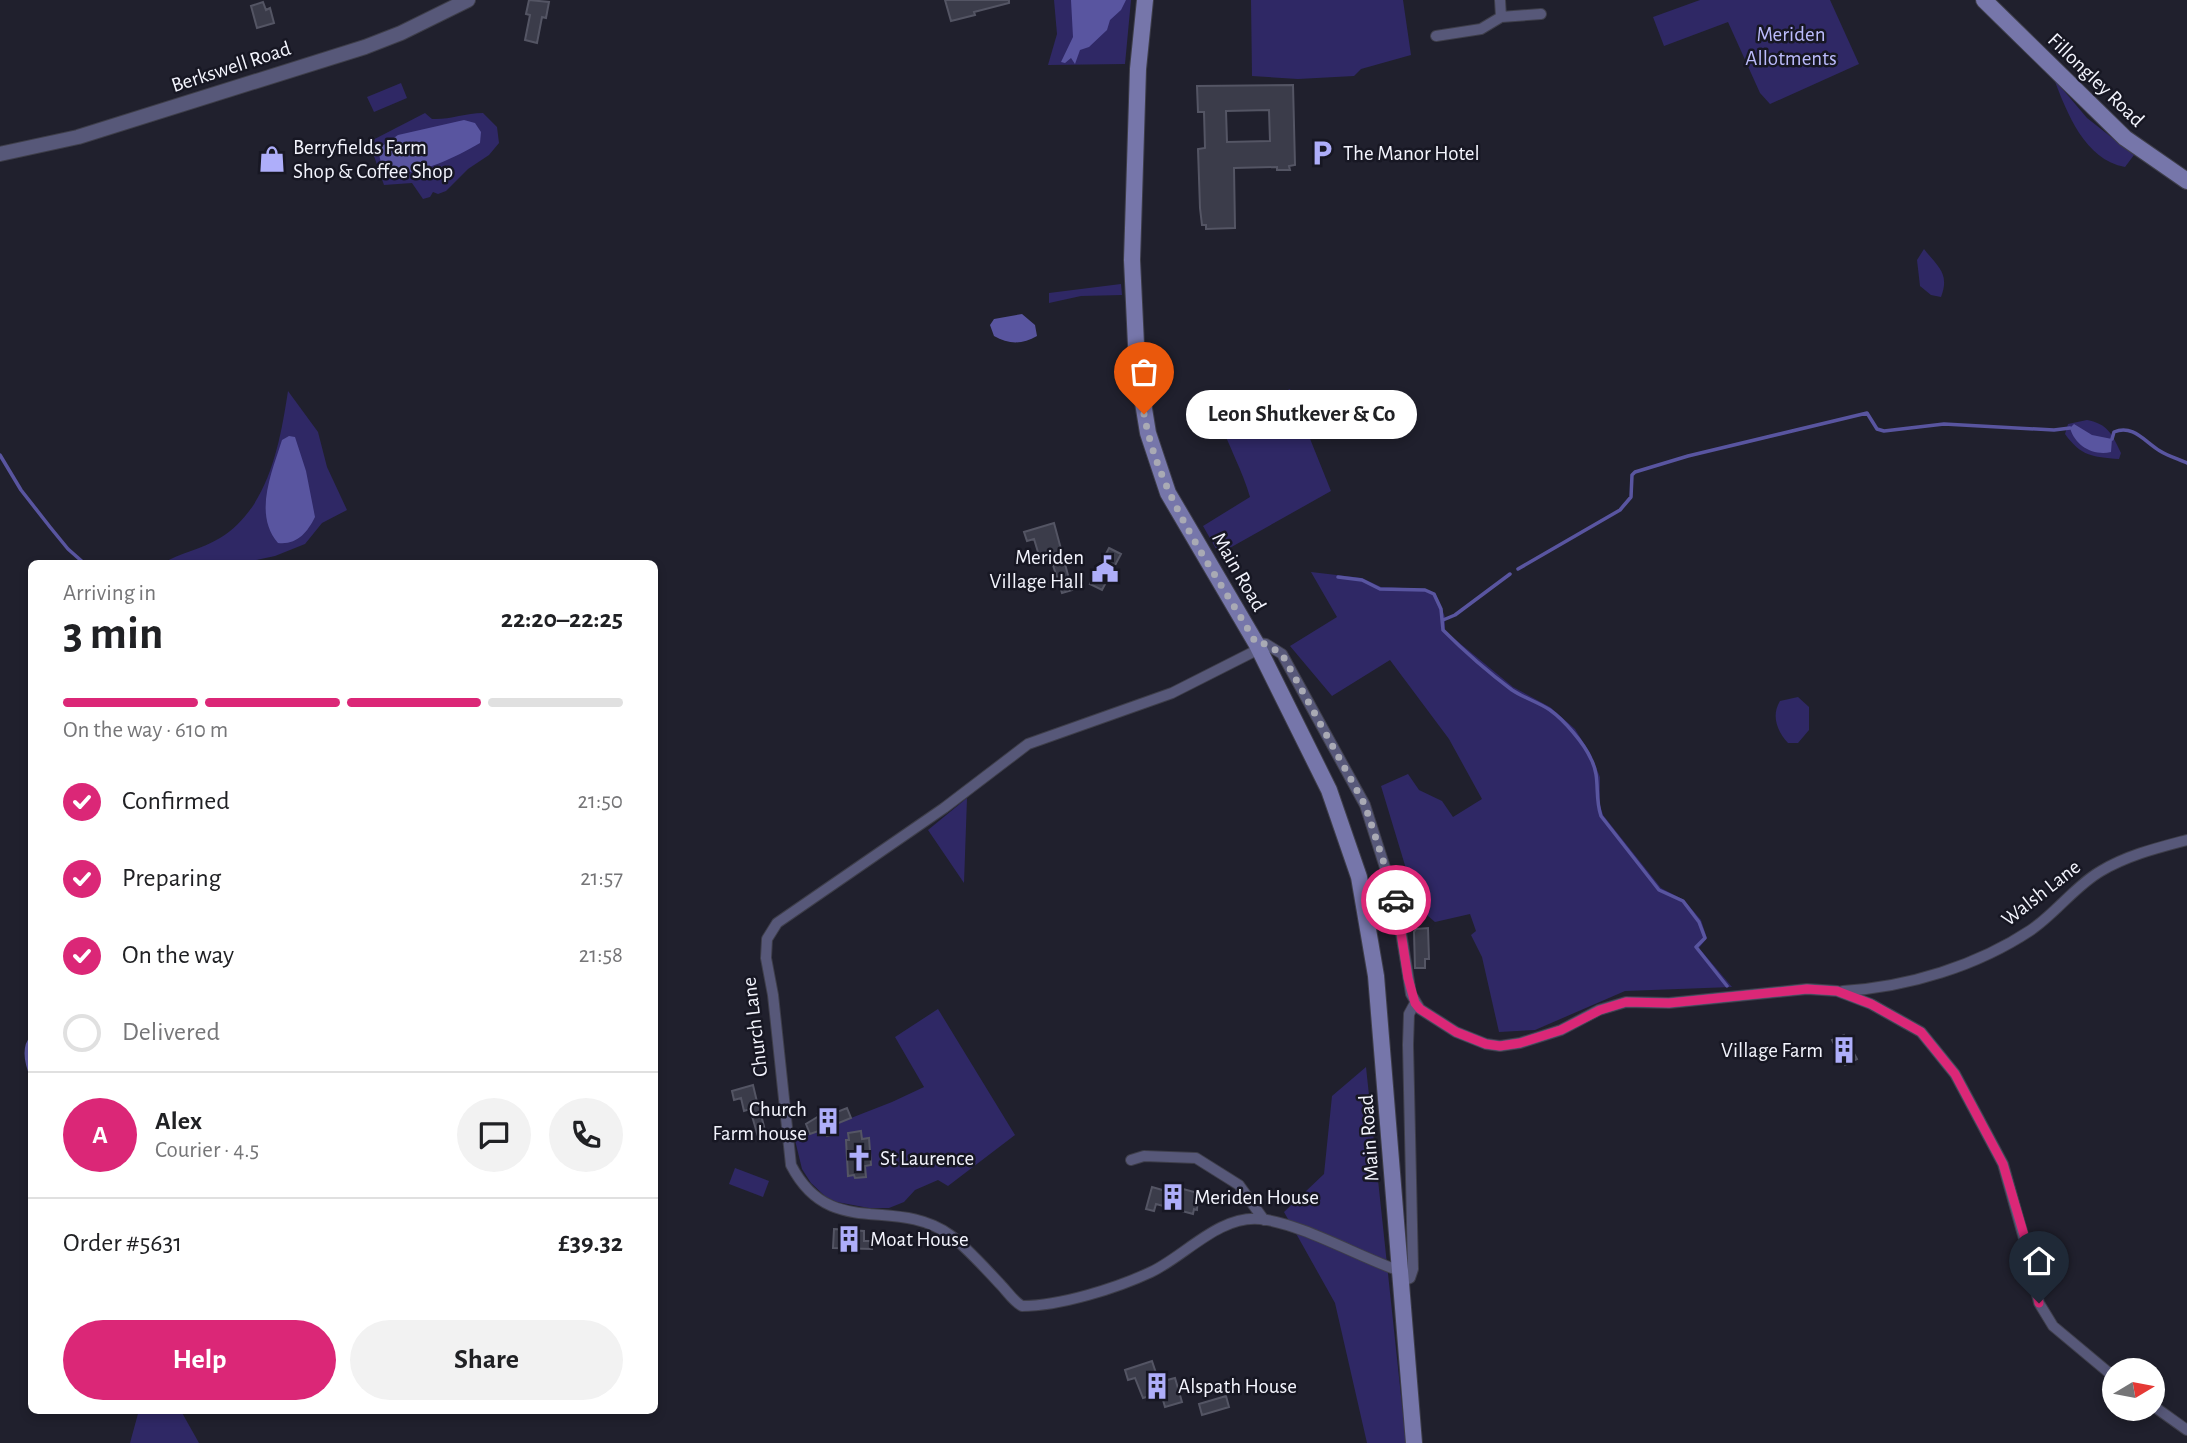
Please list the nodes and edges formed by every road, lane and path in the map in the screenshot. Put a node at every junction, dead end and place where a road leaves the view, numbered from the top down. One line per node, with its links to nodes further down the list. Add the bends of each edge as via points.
1 (468, 0): 8 (street, Berkswell Road, via 365,47 143,118)
2 (1145, 0): 10 (main road, Main Road, via 1137,82 1132,260 1135,339 1148,433 1168,493)
3 (1500, 0): 6 (street)
4 (1984, 0): 9 (main road, Fillongley Road, via 2125,138)
5 (1541, 14): 6 (street)
6 (1501, 17): 7 (street, via 1481,29)
7 (1436, 36)
8 (0, 154)
9 (2187, 181)
10 (1257, 646): 14 (street, via 1266,644 1282,654 1365,805 1396,902); 17 (street, Church Lane, via 1172,693 1028,744 777,923 766,951 791,1165 802,1186 835,1209 928,1224 950,1235 1022,1306 1043,1305 1121,1284 1151,1272 1222,1227); 18 (main road, Main Road, via 1329,790 1359,877 1376,976)
11 (2187, 840): 12 (street, Walsh Lane, via 2139,853 2100,871 2032,929 1997,949 1935,974)
12 (1878, 989): 13 (street, Walsh Lane); 15 (street)
13 (1837, 991): 14 (street, via 1807,989 1669,1003 1626,1002 1561,1030 1500,1046 1456,1032); 15 (street)
14 (1415, 1003): 18 (street, via 1409,1014 1408,1045 1413,1269 1410,1278)
15 (1871, 1004): 19 (street, via 1921,1032 1955,1074 2003,1164 2039,1303 2053,1326)
16 (1131, 1160): 17 (street, via 1196,1157 1239,1185)
17 (1264, 1220): 18 (street, Church Lane)
18 (1400, 1276): 22 (main road, Main Road)
19 (2102, 1367)
20 (2165, 1414): 21 (street)
21 (2187, 1430)
22 (1414, 1443)

